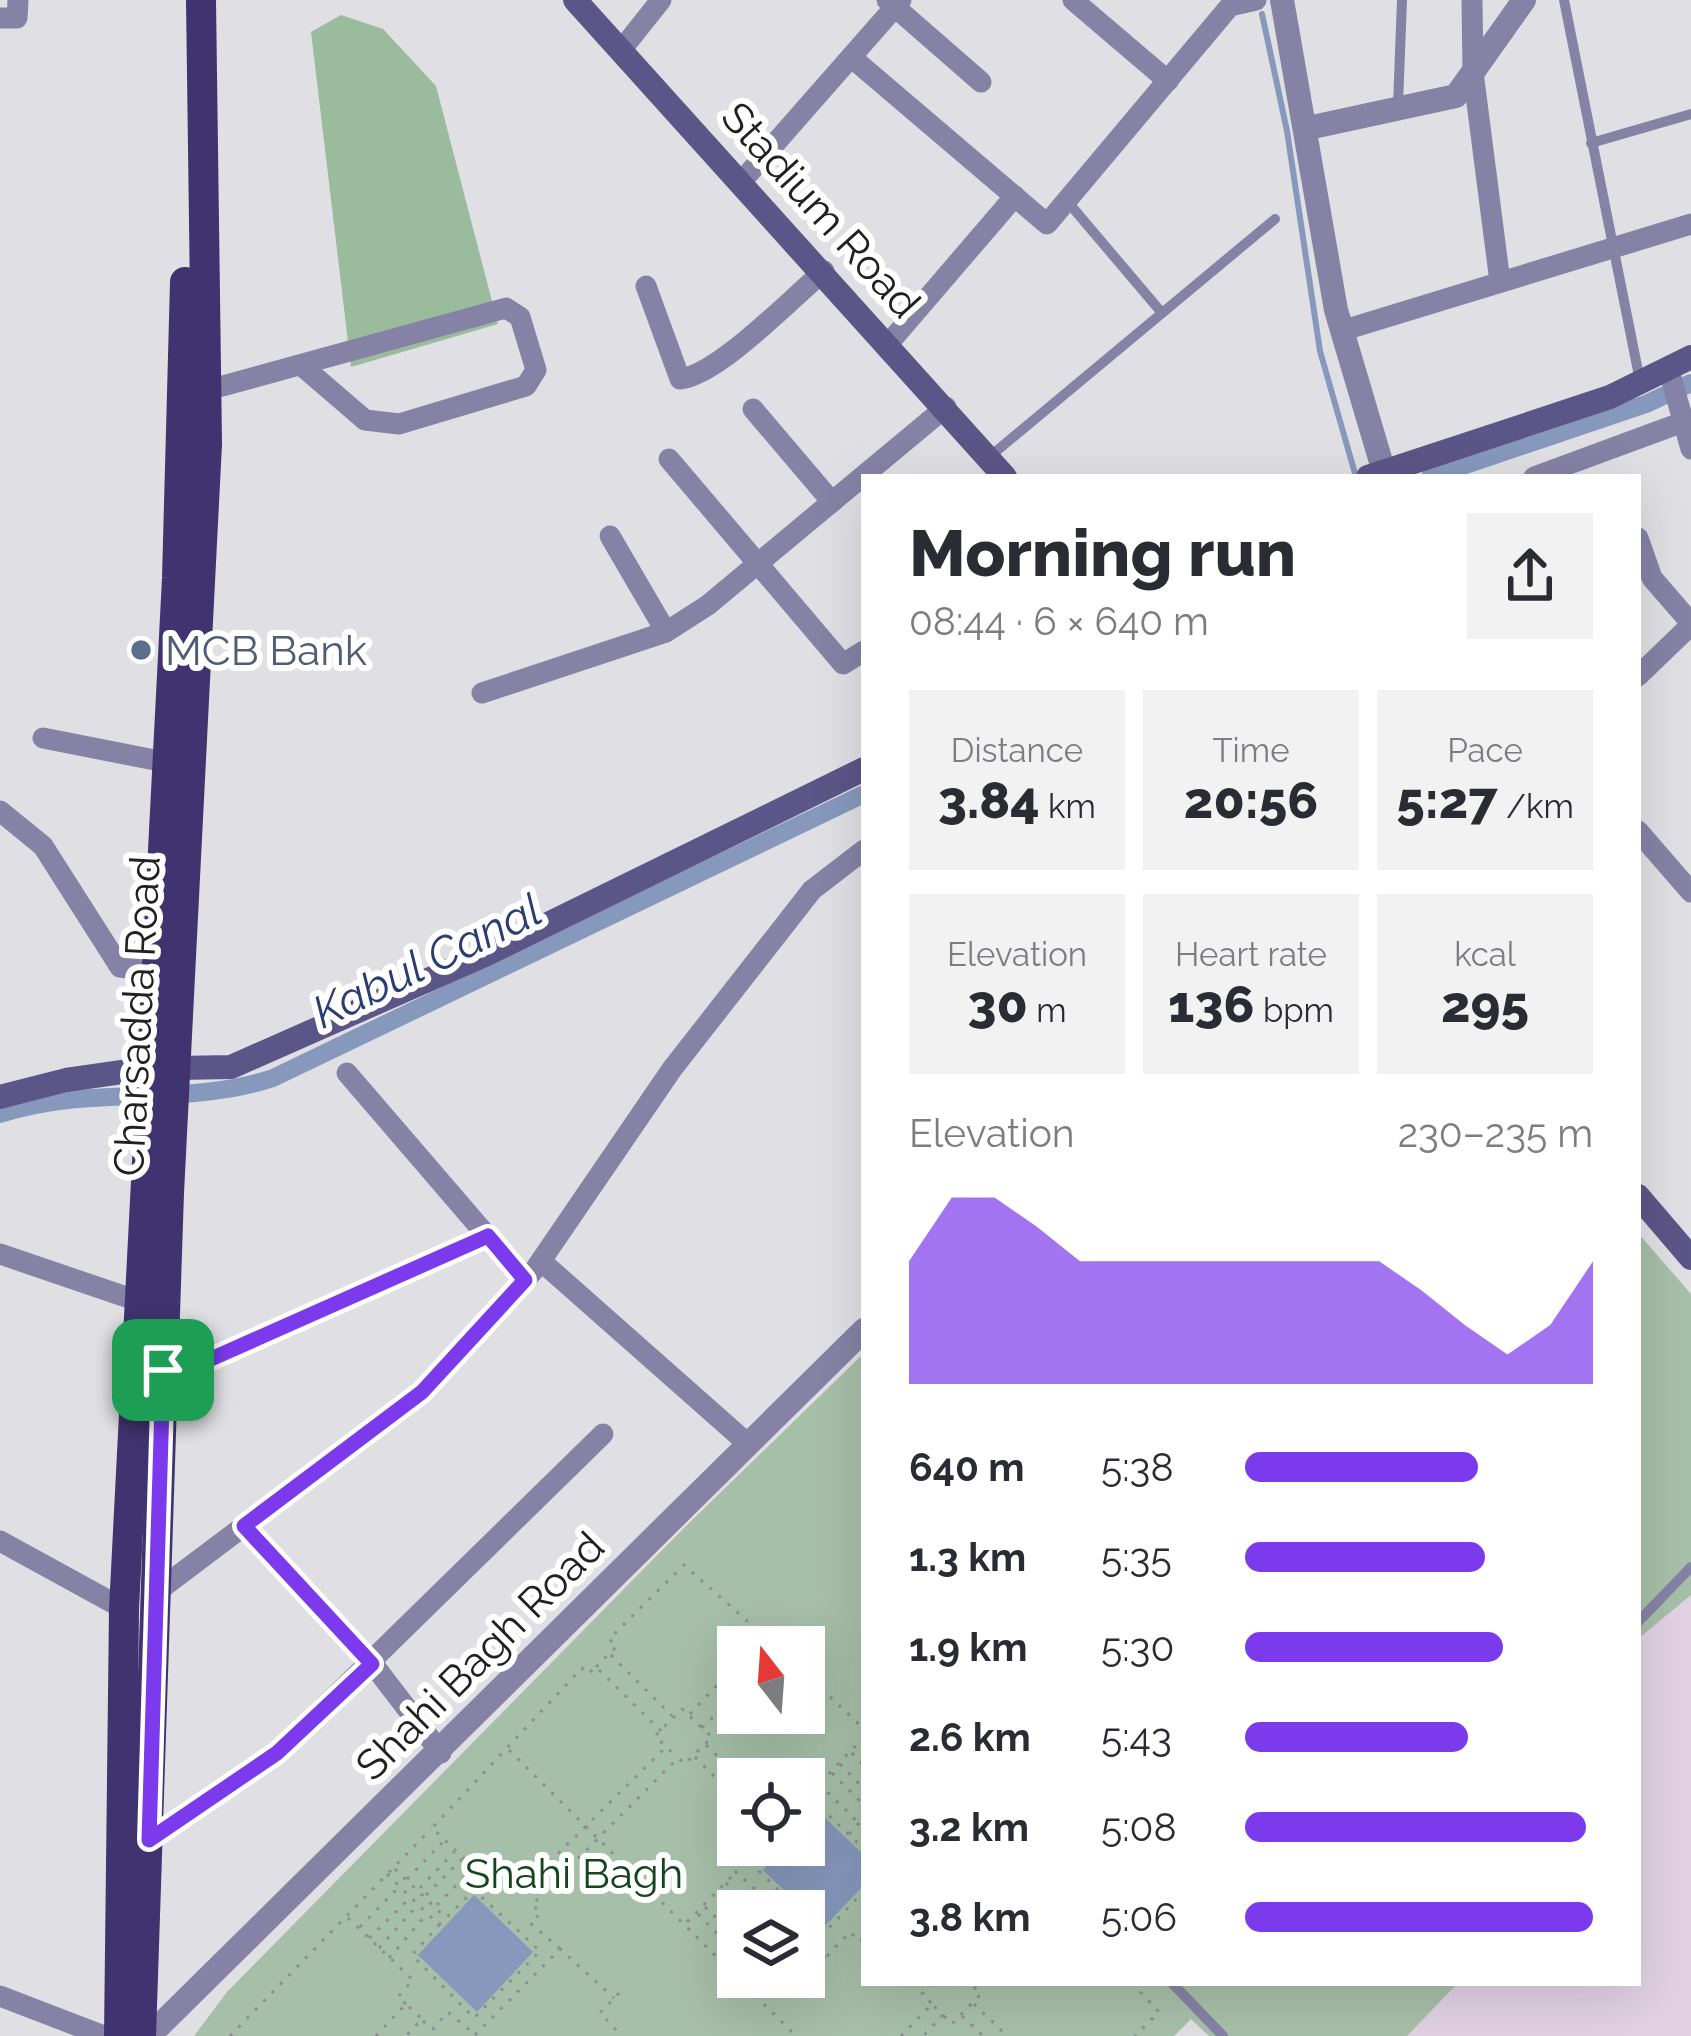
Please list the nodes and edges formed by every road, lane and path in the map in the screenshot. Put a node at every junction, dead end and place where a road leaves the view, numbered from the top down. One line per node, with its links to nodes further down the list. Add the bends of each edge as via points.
1 (18, 0): 14 (street, via 17,18)
2 (181, 0): 39 (main road, Charsadda Road)
3 (201, 0): 39 (main road, Charsadda Road)
4 (575, 0): 15 (main road, Stadium Road)
5 (661, 0): 15 (street)
6 (1073, 0): 18 (street)
7 (1256, 0): 18 (street, via 1230,6)
8 (1282, 0): 22 (street)
9 (1402, 0): 20 (lane)
10 (1472, 0): 17 (street)
11 (1524, 0): 17 (street)
12 (1564, 0): 23 (lane)
13 (894, 2): 16 (street); 19 (street)
14 (0, 18)
15 (622, 49): 24 (main road, Stadium Road)
16 (851, 57): 24 (street); 25 (street)
17 (1473, 72): 20 (street, via 1456,96); 31 (street)
18 (1168, 81): 26 (street)
19 (981, 82)
20 (1398, 109): 22 (street)
21 (1691, 114): 23 (lane)
22 (1308, 128): 34 (street)
23 (1592, 142): 29 (lane)
24 (742, 181): 30 (main road, Stadium Road)
25 (1015, 196): 26 (street, via 1047,224); 35 (street)
26 (1067, 201): 33 (lane)
27 (1275, 219): 33 (lane)
28 (1691, 224): 29 (street)
29 (1611, 248): 31 (street); 38 (lane)
30 (824, 271): 32 (street, via 692,378 680,379); 35 (main road, Stadium Road)
31 (1500, 283): 34 (street)
32 (646, 286)
33 (1162, 314): 46 (lane)
34 (1341, 331): 48 (street)
35 (889, 343): 40 (main road, Stadium Road)
36 (301, 365): 36 (street, via 364,420 399,424 526,386 536,370 520,317 506,308); 39 (street)
37 (1677, 366): 38 (main road); 42 (street)
38 (1640, 382): 49 (main road)
39 (195, 389): 63 (main road, Charsadda Road); 71 (main road, Charsadda Road)
40 (946, 407): 46 (main road, Stadium Road); 47 (street)
41 (753, 409): 53 (street)
42 (1686, 418): 43 (street); 44 (street)
43 (1691, 449)
44 (1608, 453): 50 (street); 51 (street)
45 (669, 459): 56 (street)
46 (997, 467)
47 (866, 474)
48 (1379, 474)
49 (1382, 474)
50 (1543, 474)
51 (1616, 474)
52 (861, 478): 53 (street)
53 (832, 502): 56 (street)
54 (610, 536): 58 (street)
55 (1641, 547): 57 (street, via 1652,578)
56 (759, 563): 58 (street); 59 (street, via 843,664)
57 (1691, 624): 60 (street)
58 (666, 632): 61 (street)
59 (861, 652)
60 (1641, 673)
61 (482, 694)
62 (43, 738): 63 (street)
63 (165, 762): 69 (main road, Charsadda Road)
64 (861, 770): 71 (main road, via 489,953)
65 (0, 811): 69 (street, via 43,846 120,967)
66 (1641, 834): 68 (street)
67 (861, 852): 77 (street, via 812,890 672,1070)
68 (1691, 892)
69 (155, 973): 71 (main road, Charsadda Road)
70 (347, 1073): 74 (street)
71 (163, 1089): 72 (main road, via 66,1080); 79 (main road, Charsadda Road); 81 (main road, Charsadda Road)
72 (0, 1097)
73 (1641, 1200): 76 (main road)
74 (488, 1236): 78 (street); 81 (street, via 211,1359)
75 (0, 1254): 79 (street)
76 (1691, 1258)
77 (541, 1261): 78 (street); 83 (street)
78 (525, 1280): 84 (street, via 422,1392)
79 (141, 1303): 88 (main road, Charsadda Road)
80 (861, 1333): 83 (street, Shahi Bagh Road)
81 (163, 1370): 87 (main road, Charsadda Road)
82 (603, 1434): 92 (street)
83 (748, 1444): 109 (street, Shahi Bagh Road)
84 (244, 1526): 87 (street); 92 (street)
85 (0, 1541): 88 (street)
86 (1691, 1567): 89 (lane)
87 (155, 1593): 129 (main road, Charsadda Road)
88 (124, 1609): 188 (main road, Charsadda Road)
89 (1641, 1619)
90 (753, 1626): 91 (path, via 684,1565 609,1639 617,1646)
91 (610, 1654): 93 (path); 98 (path)
92 (372, 1664): 109 (street); 129 (street, via 277,1753)
93 (596, 1667): 101 (path); 107 (path, via 588,1675 581,1668)
94 (717, 1685): 97 (path)
95 (825, 1692): 99 (path)
96 (717, 1713): 100 (path)
97 (688, 1715): 98 (path, via 682,1709); 100 (path)
98 (674, 1718): 101 (path)
99 (861, 1727)
100 (702, 1728): 103 (path, via 712,1737)
101 (661, 1731): 105 (path, via 655,1736)
102 (861, 1740): 104 (path)
103 (705, 1744): 110 (path); 112 (path)
104 (857, 1745): 106 (path); 108 (path)
105 (666, 1747): 111 (path); 123 (path)
106 (861, 1749)
107 (509, 1750): 123 (path); 125 (path)
108 (850, 1752): 113 (path); 114 (path)
109 (441, 1753): 189 (street, Shahi Bagh Road)
110 (693, 1756): 111 (path, via 685,1765); 117 (path)
111 (678, 1758): 128 (path)
112 (719, 1758)
113 (838, 1763): 115 (path); 118 (path)
114 (861, 1763)
115 (830, 1772): 116 (path); 120 (path)
116 (825, 1777)
117 (717, 1779)
118 (861, 1786)
119 (825, 1790): 122 (path)
120 (861, 1802)
121 (825, 1812): 127 (path)
122 (861, 1824)
123 (584, 1826): 128 (path); 138 (path, via 518,1893 508,1885 500,1893)
124 (861, 1827): 127 (path)
125 (432, 1828): 130 (path); 137 (path)
126 (861, 1831): 131 (path)
127 (849, 1834): 131 (path)
128 (596, 1839): 161 (path); 169 (path, via 532,1905 541,1913 530,1923)
129 (149, 1840): 189 (main road, Charsadda Road)
130 (445, 1840): 133 (path); 141 (path)
131 (856, 1842): 132 (path)
132 (861, 1846)
133 (455, 1850): 134 (path); 148 (path)
134 (463, 1858): 138 (path); 152 (path)
135 (742, 1866): 139 (path)
136 (764, 1866): 147 (path, via 759,1871)
137 (394, 1868): 140 (path); 141 (path)
138 (474, 1868): 155 (path)
139 (736, 1872): 142 (path); 146 (path)
140 (387, 1874): 143 (path); 158 (path)
141 (406, 1880): 148 (path)
142 (726, 1882): 144 (path); 145 (path)
143 (400, 1887): 151 (path); 163 (path)
144 (718, 1890)
145 (733, 1890)
146 (755, 1890)
147 (778, 1890)
148 (417, 1891): 152 (path)
149 (717, 1891): 154 (path)
150 (861, 1894): 165 (path)
151 (410, 1897): 153 (path); 166 (path)
152 (424, 1897): 155 (path)
153 (418, 1905): 157 (path); 168 (path)
154 (704, 1906): 156 (path); 160 (path)
155 (435, 1907): 159 (path)
156 (697, 1913): 161 (path); 164 (path)
157 (427, 1914): 162 (path); 172 (path)
158 (346, 1917): 163 (path); 190 (path)
159 (446, 1918): 162 (path); 162 (path, via 474,1890 540,1951 474,2018 412,1955)
160 (717, 1919)
161 (685, 1924): 170 (path)
162 (439, 1925)
163 (358, 1929): 166 (path)
164 (717, 1932)
165 (825, 1932)
166 (369, 1938): 168 (path)
167 (861, 1941): 171 (path, via 850,1932)
168 (379, 1948): 172 (path)
169 (560, 1949): 193 (path); 194 (path, via 616,1996 600,2013)
170 (717, 1957)
171 (826, 1957)
172 (389, 1958): 181 (path, via 413,1981 398,1997)
173 (928, 1986): 182 (path, via 922,1994)
174 (974, 1986): 180 (path, via 981,1994)
175 (1135, 1986): 200 (path, via 1160,2012)
176 (1175, 1986): 201 (lane)
177 (0, 1996): 187 (street)
178 (759, 1998): 183 (path)
179 (783, 1999): 183 (path)
180 (973, 2002): 185 (path); 199 (path)
181 (406, 2004): 186 (path); 191 (path)
182 (932, 2004): 184 (path); 196 (path)
183 (772, 2011): 195 (path)
184 (943, 2015): 185 (path, via 952,2024); 197 (path)
185 (961, 2015): 198 (path)
186 (422, 2019): 192 (path); 193 (path, via 433,2029 448,2012)
187 (104, 2036)
188 (119, 2036)
189 (145, 2036)
190 (230, 2036)
191 (376, 2036)
192 (406, 2036)
193 (476, 2036)
194 (622, 2036)
195 (796, 2036)
196 (901, 2036)
197 (923, 2036)
198 (983, 2036)
199 (1007, 2036)
200 (1135, 2036)
201 (1222, 2036)

